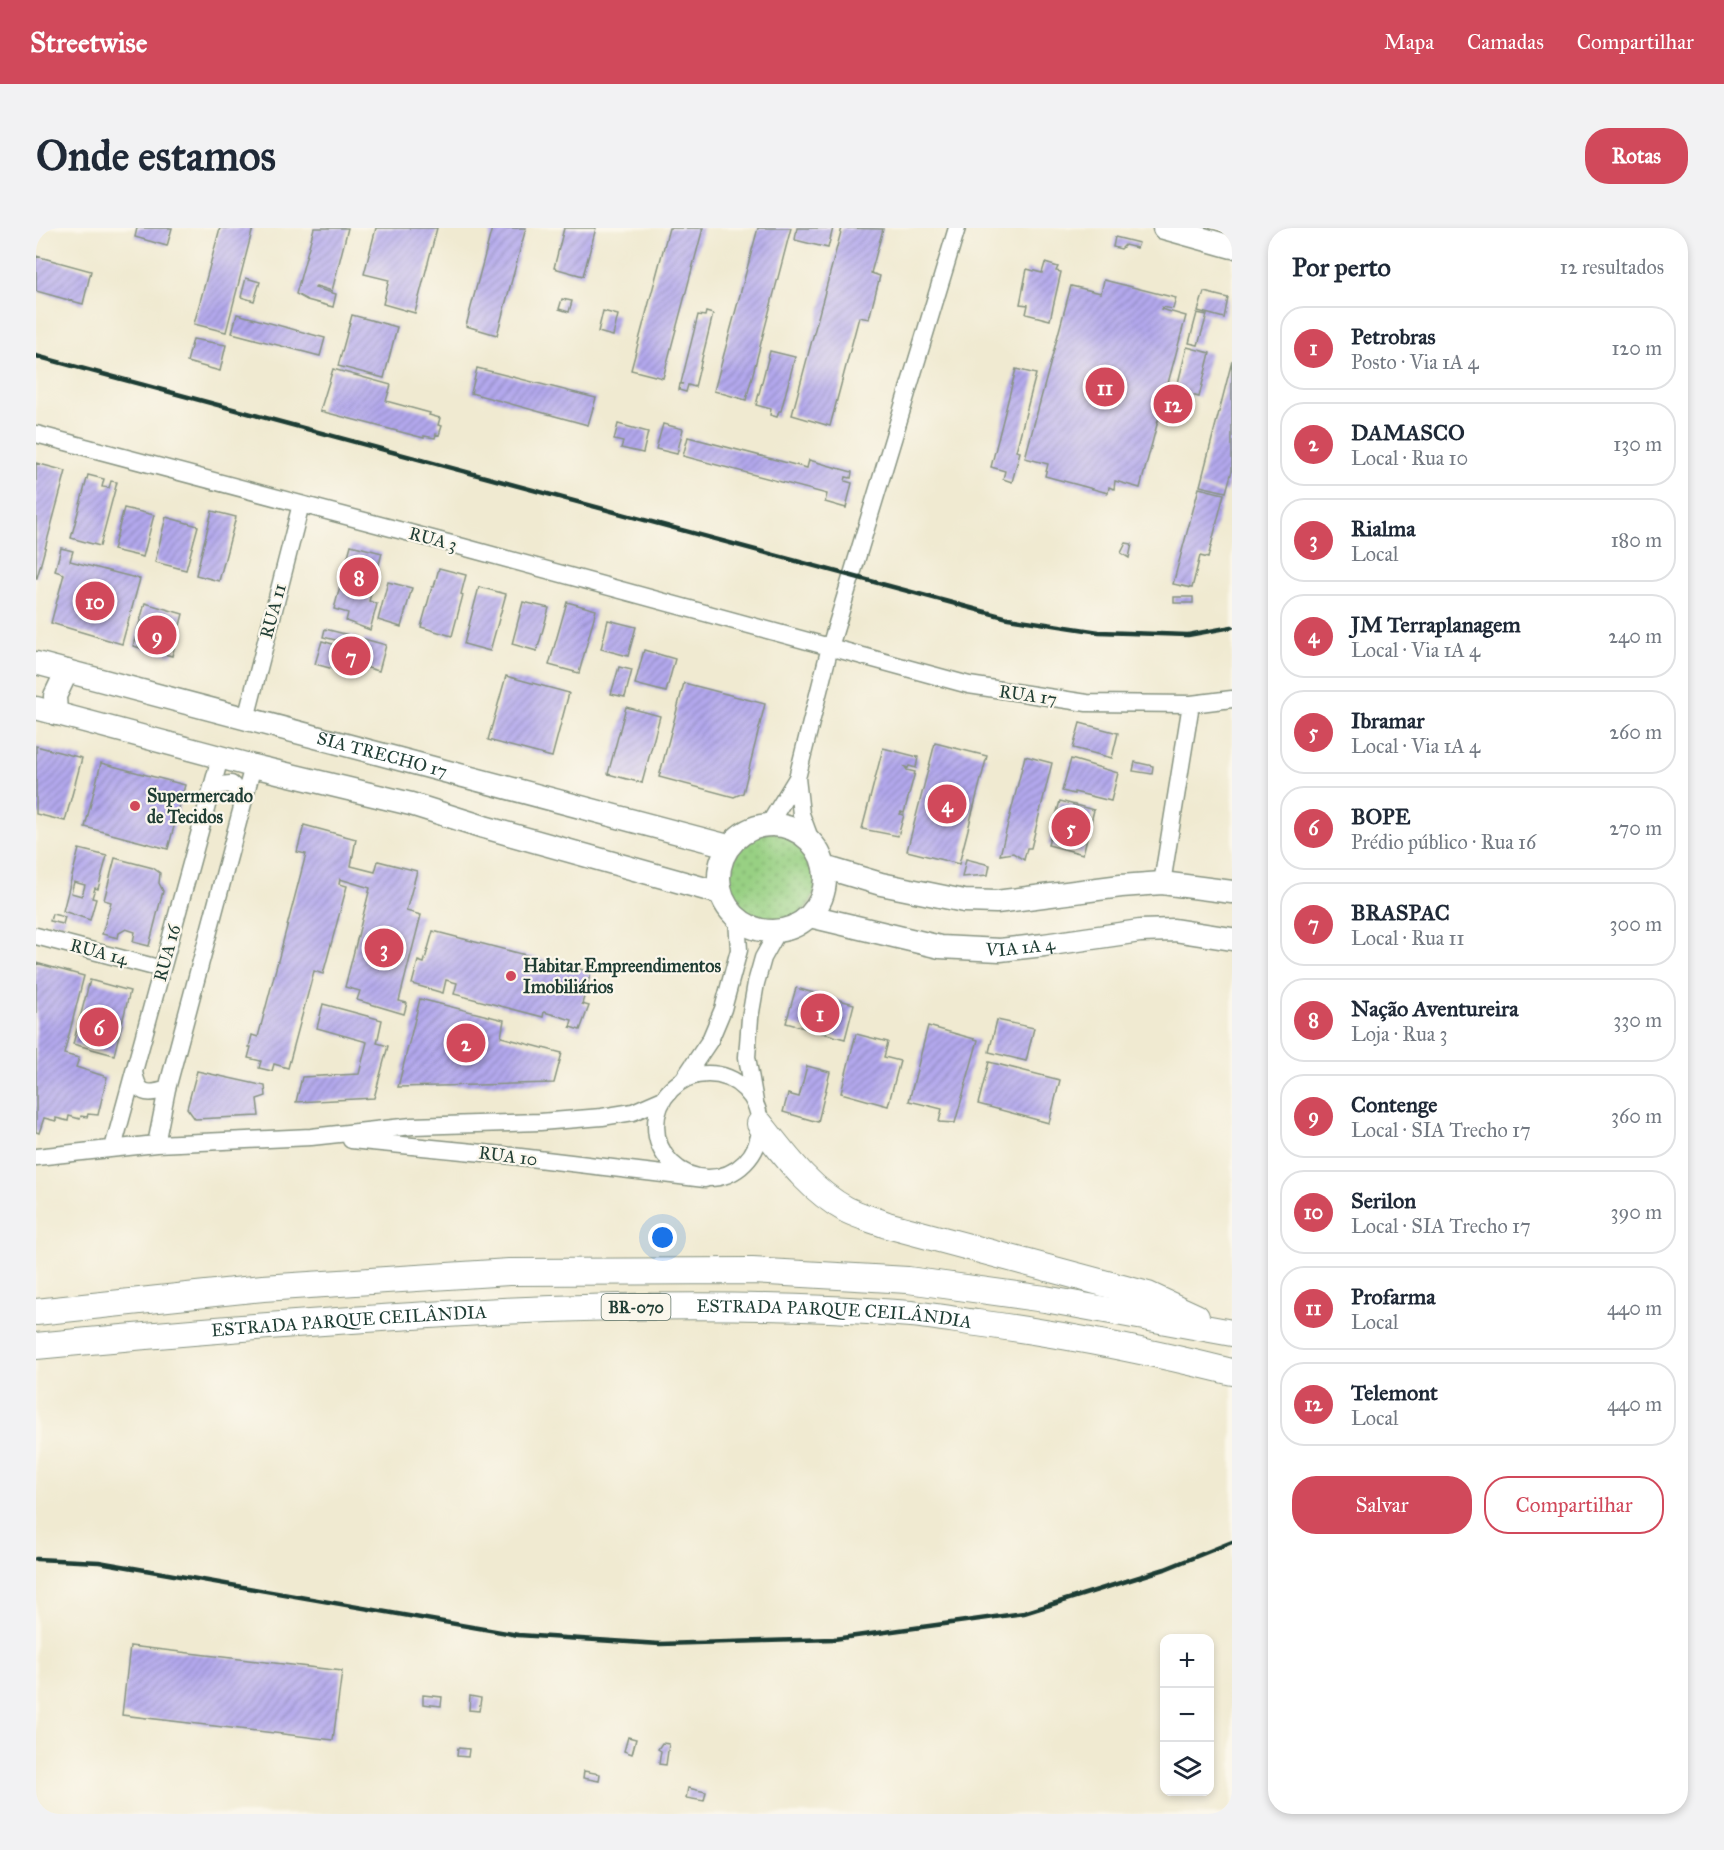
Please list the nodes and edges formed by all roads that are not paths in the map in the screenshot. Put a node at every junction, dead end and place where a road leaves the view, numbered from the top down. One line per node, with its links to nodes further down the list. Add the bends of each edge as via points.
1 (957, 228): 6 (street)
2 (1164, 228): 3 (main road)
3 (1232, 247)
4 (36, 434): 5 (street, RUA 3)
5 (302, 504): 6 (street, RUA 3); 12 (street, RUA 11)
6 (830, 647): 10 (street, RUA 17, via 1017,694 1087,703); 16 (street)
7 (36, 663): 8 (main road, SIA TRECHO 17)
8 (67, 671): 11 (main road); 12 (main road, SIA TRECHO 17)
9 (1232, 699): 10 (street, RUA 17)
10 (1191, 704): 24 (street)
11 (46, 711): 13 (main road)
12 (246, 719): 14 (main road, SIA TRECHO 17)
13 (220, 758): 15 (main road); 17 (street, RUA 16)
14 (418, 765): 18 (main road); 22 (main road, SIA TRECHO 17)
15 (253, 766): 18 (main road); 19 (street, RUA 16)
16 (797, 778): 20 (street); 21 (street, via 801,814)
17 (211, 793): 19 (street, via 220,785 231,784 239,790); 32 (street, RUA 16)
18 (411, 804): 26 (main road)
19 (242, 808): 35 (street, RUA 16)
20 (769, 824): 21 (main road, via 791,829); 22 (main road, via 754,827)
21 (810, 841): 23 (main road)
22 (728, 846): 26 (main road, via 719,867)
23 (824, 867): 24 (main road, via 881,884 964,901 996,902); 27 (main road, via 823,894)
24 (1161, 883): 25 (main road)
25 (1232, 892)
26 (720, 893): 28 (main road)
27 (810, 916): 29 (main road); 31 (main road, VIA 1A 4, via 940,947 1000,950 1174,930)
28 (737, 919): 29 (main road, via 749,927); 34 (street, via 740,950 723,1009 710,1040)
29 (778, 931): 37 (street, via 763,958 750,1018 747,1057)
30 (36, 936): 32 (street, RUA 14)
31 (1232, 939)
32 (162, 969): 33 (street, RUA 16)
33 (134, 1072): 35 (street, via 137,1085 145,1092 154,1094); 40 (street, RUA 16)
34 (683, 1080): 36 (street); 37 (street, via 717,1075 733,1081 746,1092)
35 (167, 1089): 39 (street, RUA 16)
36 (663, 1100): 38 (street, RUA 10, via 633,1112 602,1117 412,1126); 42 (street, via 656,1116 656,1134 662,1151 672,1165)
37 (758, 1115): 42 (street, via 758,1142 750,1157 722,1177); 44 (highway, via 795,1169 821,1194 849,1211 887,1225 1148,1295)
38 (311, 1137): 39 (street, RUA 10); 42 (street, RUA 10, via 415,1145)
39 (156, 1144): 40 (street, RUA 10)
40 (113, 1148): 41 (street, RUA 10)
41 (36, 1157)
42 (705, 1179)
43 (36, 1312): 44 (highway, ESTRADA PARQUE CEILÂNDIA / BR-070, via 263,1288 509,1272 752,1271 908,1280 1044,1299)
44 (1232, 1333)
45 (36, 1346): 46 (highway, ESTRADA PARQUE CEILÂNDIA / BR-070, via 308,1322 481,1312 758,1307 914,1314 1142,1349)
46 (1232, 1372)

